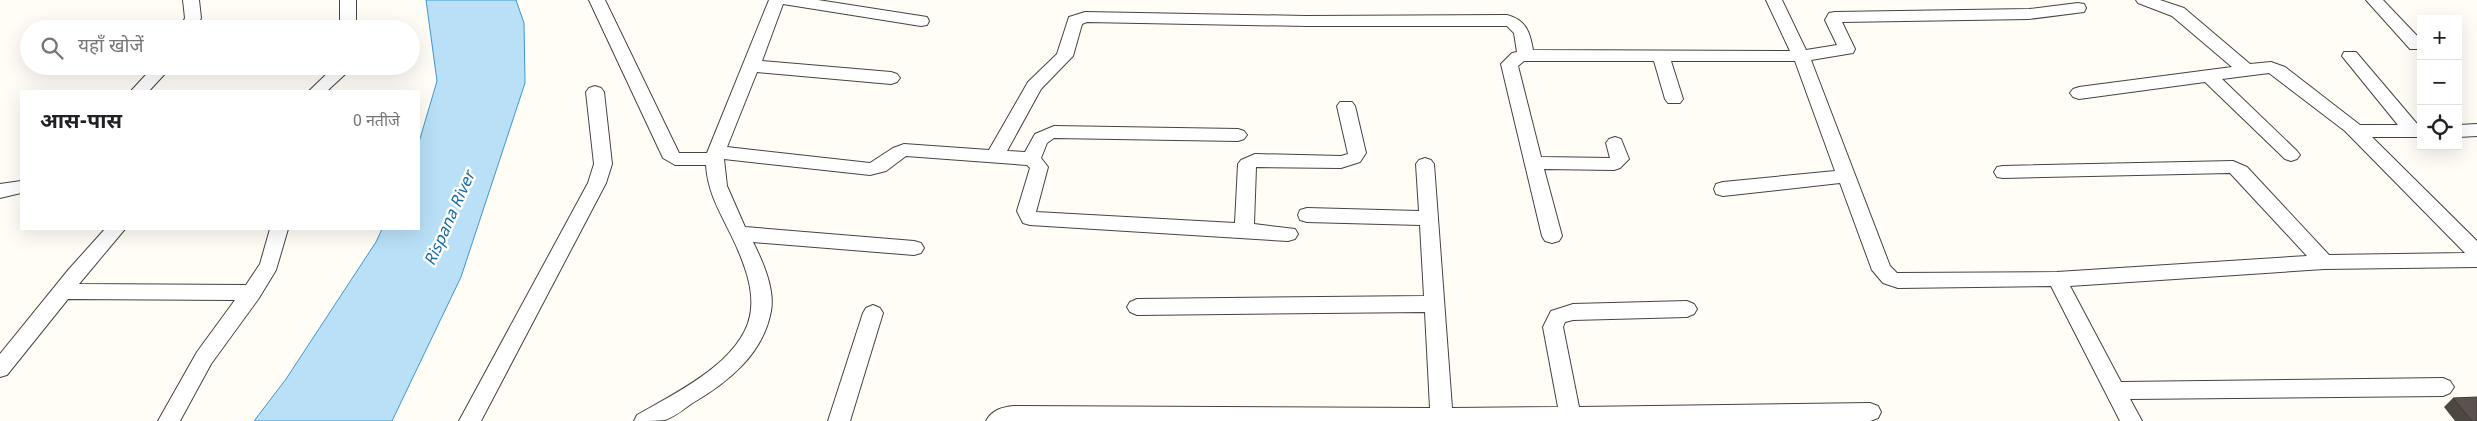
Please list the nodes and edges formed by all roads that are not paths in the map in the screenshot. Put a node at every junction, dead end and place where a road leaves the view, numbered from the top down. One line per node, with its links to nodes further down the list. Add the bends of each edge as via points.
1 (192, 0): 10 (street)
2 (348, 0): 11 (street)
3 (597, 0): 37 (street, via 669,154 675,159)
4 (777, 0): 18 (street)
5 (786, 0): 12 (street)
6 (1774, 0): 16 (street)
7 (2144, 0): 19 (street, via 2178,12)
8 (2374, 0): 13 (street)
9 (2078, 8): 16 (street, via 2029,14 1836,17 1833,20 1847,49)
10 (192, 20)
11 (348, 20)
12 (921, 21)
13 (2416, 45)
14 (1526, 54): 15 (street); 38 (street, via 1521,28 1507,20 1085,17 1075,21 1065,56 1034,86); 40 (street, via 1518,56 1510,64)
15 (1661, 56): 16 (street); 28 (street)
16 (1801, 56): 43 (street)
17 (2350, 56): 32 (street)
18 (752, 66): 23 (street); 37 (street)
19 (2245, 70): 22 (street); 30 (street, via 2277,69)
20 (155, 75): 24 (street)
21 (336, 75): 25 (street)
22 (2209, 76): 27 (street); 36 (street)
23 (891, 78)
24 (140, 90)
25 (318, 90)
26 (595, 92): 71 (street, via 603,164 598,183)
27 (2079, 93)
28 (1674, 99)
29 (1346, 106): 49 (street, via 1357,153 1354,158 1341,162 1256,160 1247,164)
30 (2352, 128): 32 (street, via 2361,131); 54 (street)
31 (2477, 130): 33 (street)
32 (2417, 131)
33 (2462, 131)
34 (1238, 135): 39 (street, via 1054,132 1039,139)
35 (1615, 143): 40 (street, via 1620,159 1614,164)
36 (2291, 155)
37 (715, 156): 38 (street, via 870,169 880,167 892,155 904,150); 50 (street, via 718,192)
38 (994, 156): 39 (street)
39 (1032, 159): 49 (street, via 1039,167 1026,211 1030,218)
40 (1534, 163): 52 (street)
41 (1425, 164): 46 (street)
42 (2003, 172): 56 (street, via 2233,167)
43 (1848, 176): 44 (street); 57 (street, via 1882,270 1890,278 1910,283)
44 (1723, 189)
45 (1307, 215): 46 (street)
46 (1428, 218): 60 (street)
47 (115, 230): 58 (street)
48 (279, 230): 59 (street, via 269,265)
49 (1244, 230): 51 (street)
50 (740, 234): 53 (street); 72 (street, via 758,269 763,296 761,317 750,341 713,382)
51 (1288, 234)
52 (1552, 236)
53 (914, 248)
54 (2477, 253)
55 (2477, 260): 56 (street)
56 (2324, 262): 57 (street)
57 (2057, 279): 66 (street)
58 (63, 291): 59 (street); 64 (street)
59 (252, 293): 70 (street, via 204,358)
60 (1433, 304): 61 (street); 69 (street)
61 (1136, 307)
62 (1687, 309): 68 (street, via 1573,312 1558,317 1553,327)
63 (873, 313): 73 (street)
64 (0, 369)
65 (2443, 387): 66 (street)
66 (2115, 391): 75 (street)
67 (1870, 412): 68 (street)
68 (1570, 416): 69 (street)
69 (1442, 419): 74 (street, via 1014,415)
70 (169, 421)
71 (470, 421)
72 (645, 421)
73 (839, 421)
74 (997, 421)
75 (2131, 421)

